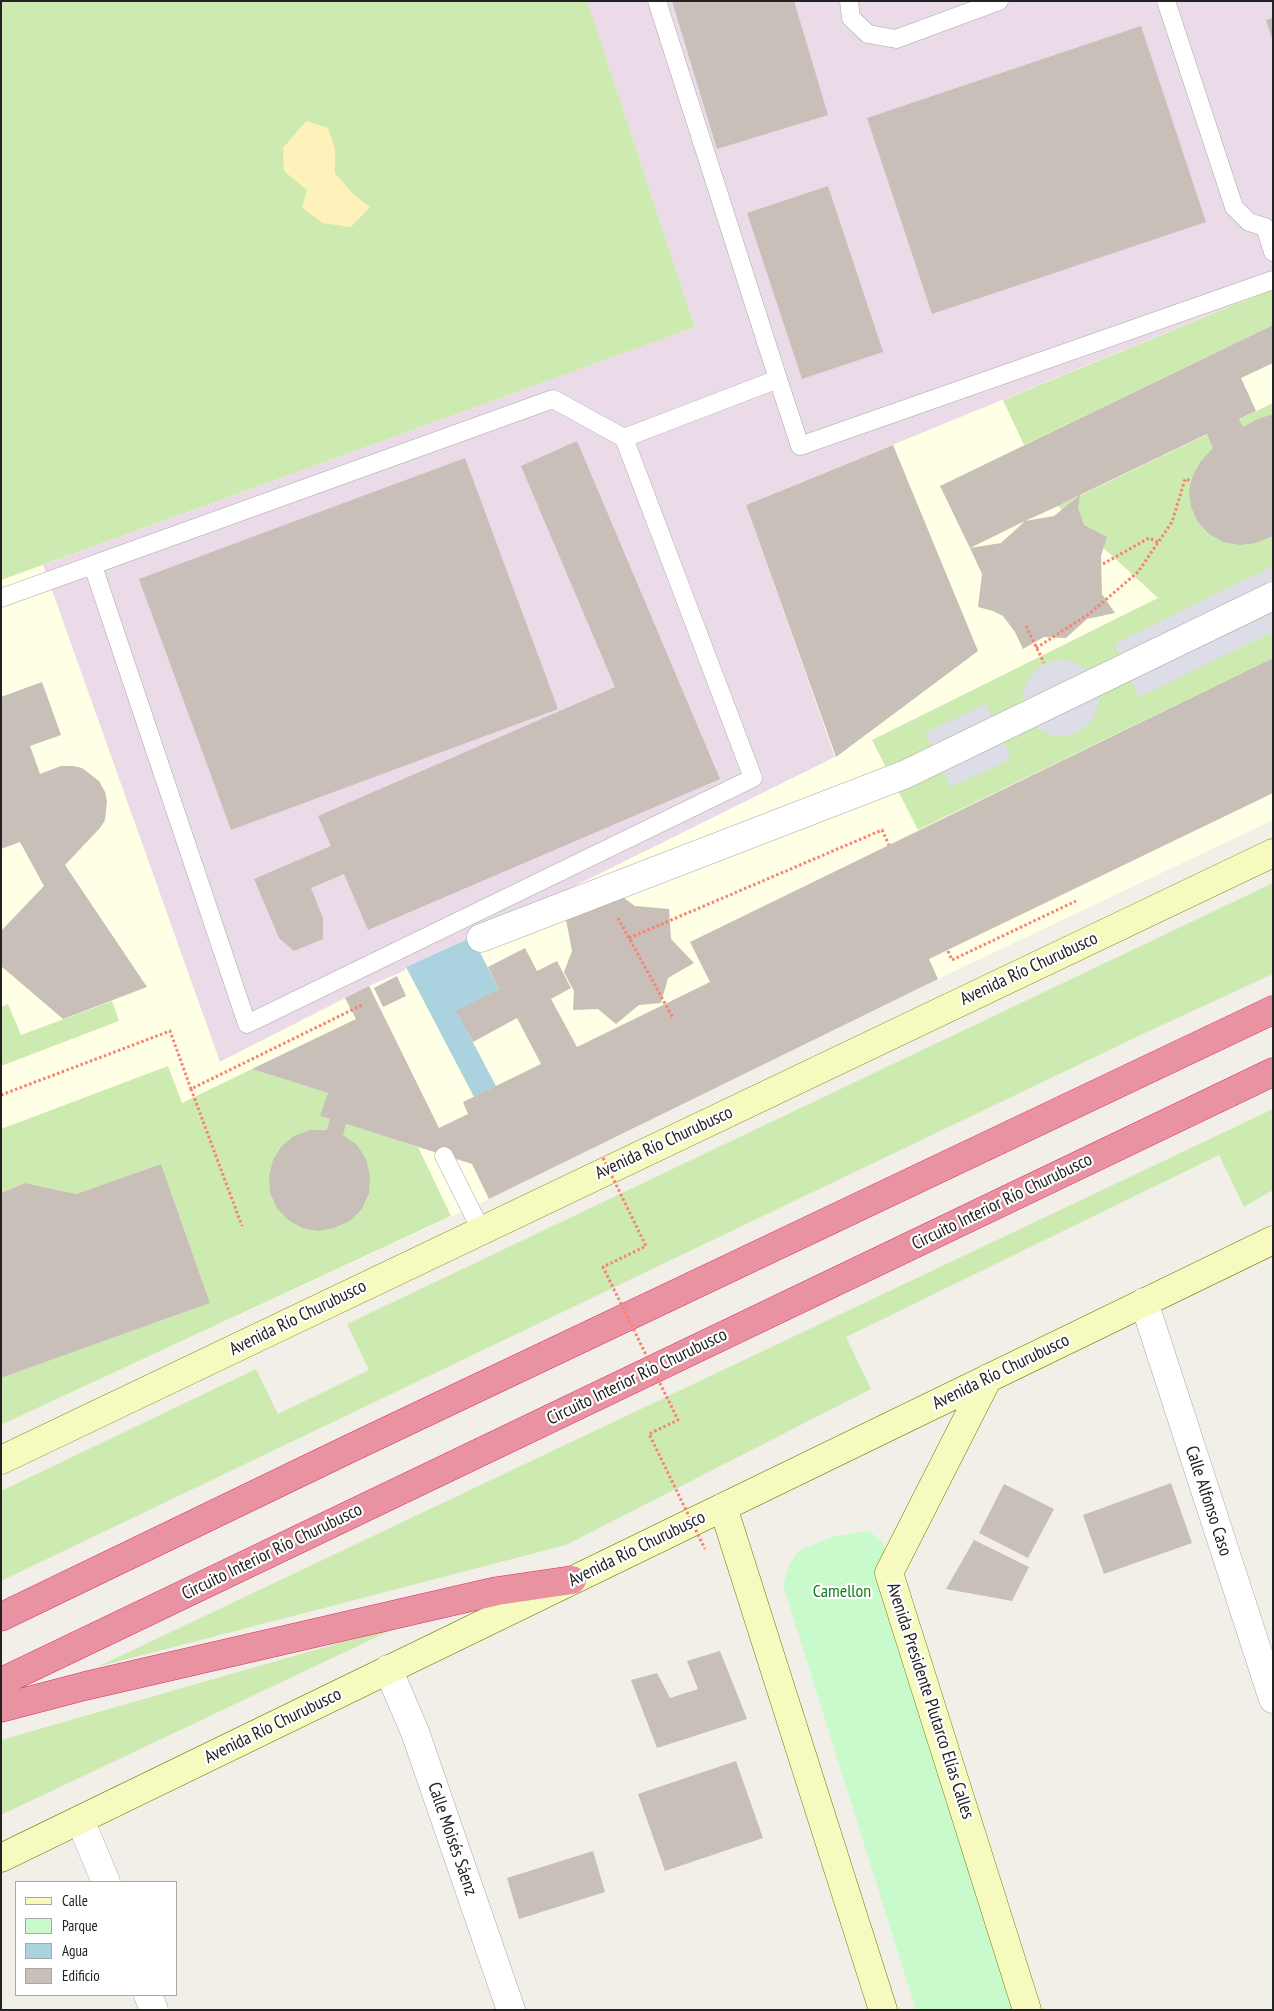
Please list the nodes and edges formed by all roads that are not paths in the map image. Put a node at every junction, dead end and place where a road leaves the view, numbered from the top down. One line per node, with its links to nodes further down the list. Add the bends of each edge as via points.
1 (657, 1): 7 (lane)
2 (848, 1): 3 (lane, via 851,18 868,34 896,39)
3 (999, 1)
4 (1166, 1): 5 (lane, via 1234,206 1249,222 1266,227)
5 (1273, 252)
6 (1273, 280): 7 (lane, via 800,446)
7 (778, 378): 8 (lane)
8 (624, 438): 9 (lane, via 553,399); 9 (lane, via 753,778 247,1024)
9 (93, 566): 11 (lane)
10 (1273, 596): 13 (street, via 906,774)
11 (1, 598)
12 (1273, 853): 17 (main road, Avenida Río Churubusco)
13 (481, 938)
14 (1273, 1010): 24 (highway)
15 (1273, 1072): 26 (highway, Circuito Interior Río Churubusco)
16 (444, 1156): 17 (lane)
17 (481, 1230): 21 (main road, Avenida Río Churubusco)
18 (1273, 1240): 19 (main road, Avenida Río Churubusco)
19 (1144, 1302): 20 (main road, Avenida Río Churubusco); 27 (street, Calle Alfonso Caso)
20 (988, 1378): 22 (main road, Avenida Río Churubusco); 36 (main road, Avenida Presidente Plutarco Elías Calles, via 889,1573)
21 (1, 1460)
22 (723, 1507): 23 (main road, Avenida Río Churubusco); 35 (main road)
23 (572, 1580): 25 (main road, Avenida Río Churubusco); 28 (highway, via 497,1591)
24 (1, 1617)
25 (388, 1669): 29 (main road, Avenida Río Churubusco); 34 (street, Calle Moisés Sáenz, via 414,1732)
26 (1, 1682)
27 (1273, 1699)
28 (1, 1708)
29 (80, 1820): 30 (main road, Avenida Río Churubusco); 31 (street)
30 (1, 1858)
31 (106, 1881)
32 (148, 1996): 33 (street)
33 (154, 2010)
34 (511, 2010)
35 (883, 2010)
36 (1027, 2010)

